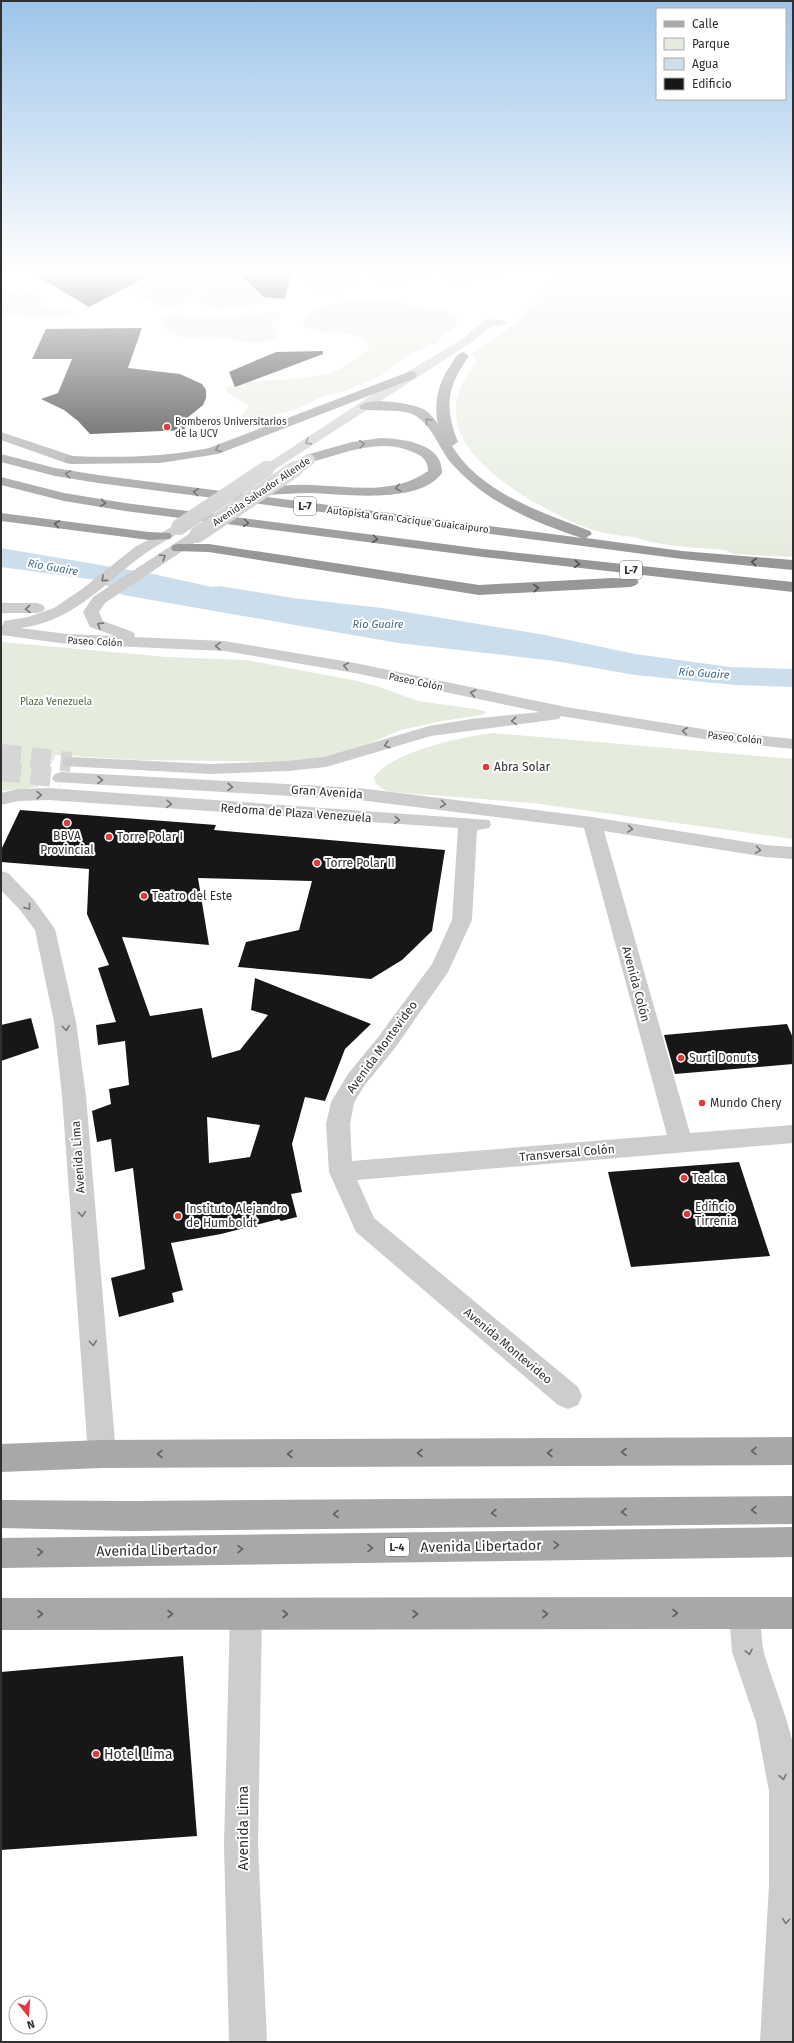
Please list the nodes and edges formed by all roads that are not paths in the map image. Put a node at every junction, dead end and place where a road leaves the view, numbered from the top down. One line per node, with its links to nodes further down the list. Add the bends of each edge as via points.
1 (427, 365): 4 (street, Avenida Salvador Allende)
2 (451, 365): 5 (street)
3 (456, 365): 20 (highway, via 449,375 442,396 444,427 451,442 465,461 511,497)
4 (411, 375): 8 (street, Avenida Salvador Allende); 15 (highway, one-way to 15, via 213,451 142,461)
5 (435, 377)
6 (407, 395): 7 (street)
7 (391, 405): 8 (highway); 9 (street); 20 (highway, one-way to 7, via 504,499 476,480 456,462 425,416 410,408)
8 (365, 407): 23 (street, Avenida Salvador Allende, one-way to 23, bridge)
9 (366, 421)
10 (348, 434): 14 (street, Avenida Salvador Allende)
11 (1, 436): 15 (main road)
12 (1, 447): 15 (highway)
13 (1, 458): 24 (highway, Autopista Gran Cacique Guaicaipuro / L-7, one-way to 13, via 98,479 55,472)
14 (310, 459): 18 (highway, one-way to 18, via 353,445 389,443 414,448 433,459 436,464 435,473 430,477 395,489 370,492 287,489); 22 (street, Avenida Salvador Allende, bridge)
15 (71, 460): 18 (highway)
16 (1, 481): 19 (highway, Autopista Gran Cacique Guaicaipuro / L-7)
17 (1, 488): 19 (highway)
18 (264, 491): 24 (highway, via 361,502 498,523)
19 (64, 497): 26 (highway, Autopista Gran Cacique Guaicaipuro / L-7, one-way to 26)
20 (541, 516): 24 (highway)
21 (1, 517): 23 (highway, one-way to 21)
22 (197, 535): 25 (street, Avenida Salvador Allende); 26 (highway, via 212,540 476,583 504,584 519,574 513,564)
23 (165, 536): 29 (street, Avenida Salvador Allende, one-way to 29, via 129,558)
24 (610, 545): 27 (highway, Autopista Gran Cacique Guaicaipuro / L-7, one-way to 24, via 682,555)
25 (178, 548): 28 (highway, one-way to 28, via 208,548 479,590 510,591 609,582); 35 (street, Avenida Salvador Allende, one-way to 25, via 96,624 91,612 99,600)
26 (483, 553): 28 (highway, Autopista Gran Cacique Guaicaipuro / L-7, one-way to 28)
27 (793, 565)
28 (786, 586)
29 (80, 599): 30 (street, one-way to 30, via 29,609); 31 (street, Avenida Salvador Allende, via 62,612 34,622)
30 (1, 608)
31 (1, 624)
32 (1, 630): 34 (street)
33 (1, 637): 34 (street)
34 (50, 638): 35 (street, Paseo Colón)
35 (163, 644): 36 (street, Paseo Colón, one-way to 35, via 284,655 224,646)
36 (566, 712): 37 (street, Paseo Colón, one-way to 36, via 709,735); 38 (street, Gran Avenida, one-way to 38, via 429,731 326,762 288,766 210,769)
37 (788, 742)
38 (71, 762)
39 (61, 778): 41 (street, Gran Avenida, one-way to 41, via 359,794)
40 (1, 800): 42 (street, Redoma de Plaza Venezuela, one-way to 42, via 18,795 48,794)
41 (592, 823): 42 (street, Redoma de Plaza Venezuela); 43 (street, one-way to 43, via 765,851); 46 (street, Avenida Colón)
42 (468, 825): 47 (street, Avenida Montevideo, via 462,920 441,967 356,1080 343,1102 338,1124)
43 (793, 853)
44 (1, 878): 50 (street, Avenida Lima, one-way to 50, via 27,905 45,929 65,1022 74,1096)
45 (793, 1134): 46 (street, Transversal Colón)
46 (681, 1144): 47 (street, Transversal Colón)
47 (341, 1172): 48 (street, Avenida Montevideo, via 365,1225)
48 (568, 1396)
49 (793, 1451): 50 (main road, one-way to 50)
50 (102, 1454): 51 (main road)
51 (1, 1458)
52 (793, 1510): 53 (main road, one-way to 53, via 130,1516)
53 (1, 1514)
54 (793, 1542): 55 (main road, Avenida Libertador / L-4, one-way to 54)
55 (1, 1553)
56 (745, 1613): 57 (main road); 59 (main road, one-way to 56); 61 (street, one-way to 61, via 748,1652 772,1722 786,1791 787,1885)
57 (793, 1613)
58 (1, 1614): 59 (main road, one-way to 59)
59 (246, 1614): 60 (street, Avenida Lima, via 242,1845)
60 (248, 2042)
61 (780, 2042)

